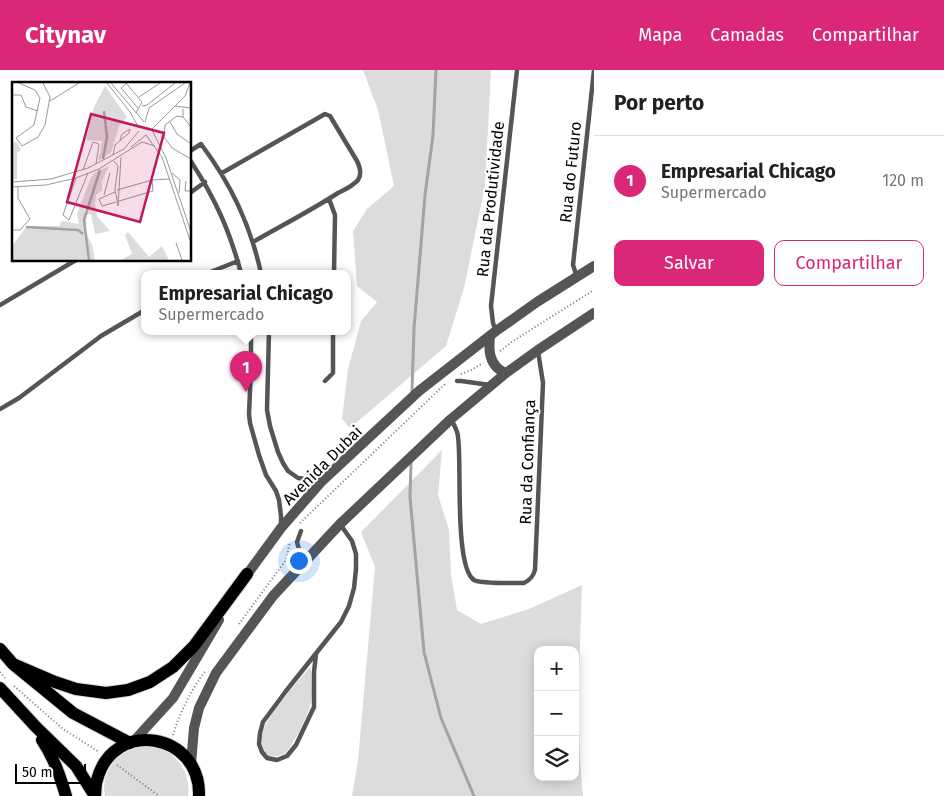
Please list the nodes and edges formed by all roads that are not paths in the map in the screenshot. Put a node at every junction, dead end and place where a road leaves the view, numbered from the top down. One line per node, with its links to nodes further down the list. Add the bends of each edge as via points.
1 (517, 70): 21 (lane, Rua da Produtividade, via 491,306)
2 (594, 70): 17 (lane, Rua do Futuro, via 573,265)
3 (191, 150): 5 (lane, via 200,144)
4 (191, 162): 6 (lane)
5 (222, 173): 8 (lane, via 325,114 330,116 360,167 358,180); 9 (lane)
6 (204, 182): 7 (lane); 11 (lane, via 225,222)
7 (191, 192)
8 (329, 199): 9 (lane); 16 (lane, via 335,216)
9 (253, 242): 15 (lane)
10 (74, 261): 18 (lane)
11 (238, 261): 13 (lane); 14 (lane)
12 (594, 266): 17 (street, Avenida Dubai)
13 (216, 270)
14 (240, 270)
15 (260, 270)
16 (334, 270)
17 (576, 276): 21 (street, Avenida Dubai)
18 (0, 305)
19 (141, 312): 30 (lane, via 101,336)
20 (594, 313): 25 (street)
21 (493, 334): 26 (street, via 488,348 492,362); 32 (street, Avenida Dubai, via 420,391)
22 (251, 335): 34 (lane, via 250,423 266,475 279,500)
23 (269, 335): 32 (lane, via 267,410 278,452 288,471 298,478)
24 (333, 335): 27 (lane, via 332,373)
25 (538, 350): 26 (street); 31 (lane, Rua da Confiança, via 543,383 535,570 524,584 476,582 470,577 460,514 458,435)
26 (506, 373): 29 (street)
27 (325, 381)
28 (457, 381): 29 (lane)
29 (491, 385): 31 (street)
30 (0, 409)
31 (451, 419): 33 (street)
32 (322, 481): 34 (street, Avenida Dubai)
33 (340, 524): 36 (street); 39 (lane, via 352,541 356,554 354,588 346,614)
34 (281, 528): 37 (street, Avenida Dubai)
35 (300, 532): 36 (lane, via 297,542)
36 (303, 564): 44 (street, via 273,596 216,673 199,708)
37 (247, 574): 40 (main road, via 194,646 173,667 150,682 106,693 76,689); 43 (street, Avenida Dubai, via 173,698)
38 (0, 649): 40 (main road)
39 (316, 654): 39 (lane, via 264,722 259,744 268,758 277,760 287,756 296,745 314,707)
40 (13, 664): 43 (main road, via 73,713)
41 (3, 684): 42 (main road)
42 (36, 727): 46 (main road, via 52,756); 47 (main road, via 76,766)
43 (131, 743): 44 (main road, via 155,740 170,745); 47 (main road, via 110,756 101,768)
44 (191, 764): 45 (main road)
45 (199, 781): 48 (main road); 49 (main road)
46 (66, 796)
47 (95, 796)
48 (199, 796)
49 (207, 796)

